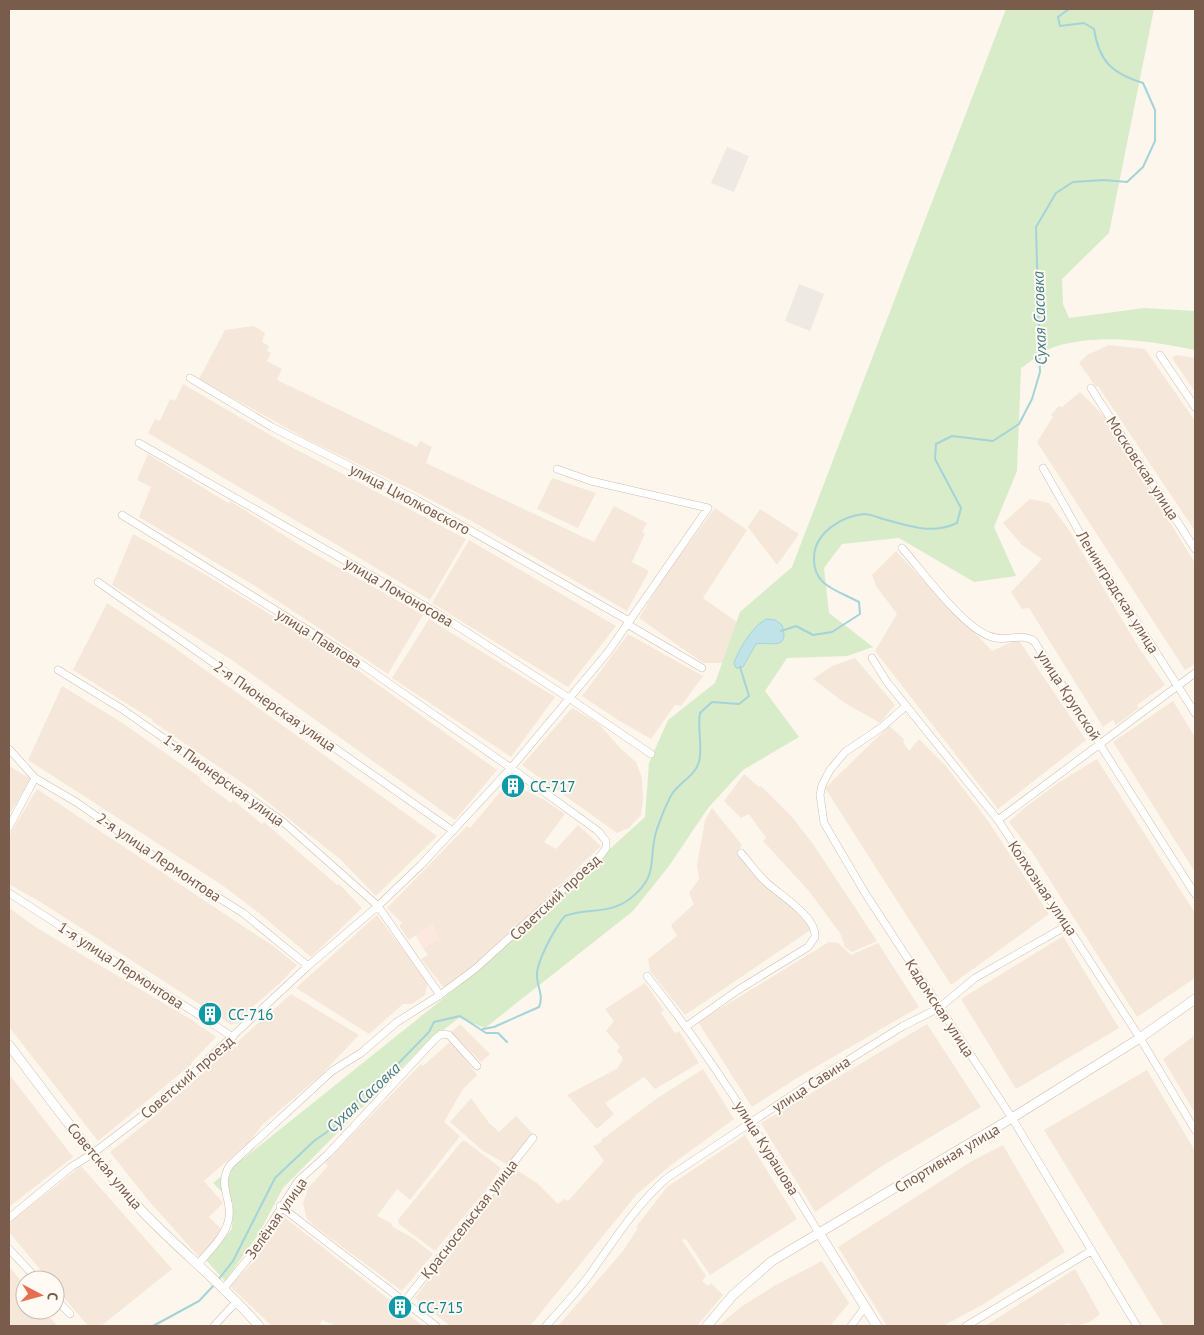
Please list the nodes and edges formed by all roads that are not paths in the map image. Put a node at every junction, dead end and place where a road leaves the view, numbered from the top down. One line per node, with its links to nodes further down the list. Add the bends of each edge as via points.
1 (1160, 355): 4 (street)
2 (190, 378): 12 (street, улица Циолковского, via 272,428 416,500)
3 (1090, 388): 10 (street, Московская улица)
4 (1195, 407)
5 (139, 443): 18 (street, улица Ломоносова, via 437,613)
6 (1044, 468): 17 (street, Ленинградская улица, via 1081,535)
7 (557, 469): 12 (street, Советский проезд, via 591,481 708,508)
8 (122, 515): 24 (street, улица Павлова, via 348,655)
9 (902, 548): 21 (street, улица Крупской, via 959,612 983,633 999,639 1024,636 1034,641)
10 (1195, 549)
11 (98, 582): 28 (street, 2-я Пионерская улица)
12 (628, 622): 14 (street, улица Циолковского); 18 (street, Советский проезд, via 608,652)
13 (872, 658): 19 (street, Колхозная улица)
14 (702, 668)
15 (58, 670): 32 (street, 1-я Пионерская улица, via 122,709 281,820)
16 (1195, 673): 17 (street)
17 (1177, 685): 20 (street, Ленинградская улица); 21 (street)
18 (569, 698): 23 (street, улица Ломоносова); 24 (street, Советский проезд)
19 (906, 706): 26 (street, Колхозная улица); 38 (street, Кадомская улица, via 845,752 822,784 821,807 824,823 865,894)
20 (1195, 713)
21 (1101, 743): 26 (street); 31 (street, улица Крупской)
22 (10, 749): 25 (street, 2-я улица Лермонтова)
23 (651, 754)
24 (511, 768): 28 (street, Советский проезд); 36 (street, Советский проезд, via 598,831 606,841 606,848 493,954)
25 (35, 778): 27 (street); 34 (street, 2-я улица Лермонтова, via 244,913)
26 (998, 820): 33 (street, Колхозная улица)
27 (9, 827)
28 (453, 831): 32 (street, Советский проезд)
29 (741, 853): 39 (street, via 767,884 812,924 815,937 808,947 738,990)
30 (9, 893): 40 (street, 1-я улица Лермонтова)
31 (1195, 894)
32 (378, 906): 34 (street, Советский проезд); 36 (street)
33 (1068, 925): 38 (street, улица Савина, via 975,978); 41 (street, Колхозная улица)
34 (308, 966): 40 (street, Советский проезд)
35 (647, 976): 39 (street, улица Курашова)
36 (440, 995): 54 (street, via 332,1071 230,1165 223,1177 228,1223)
37 (1195, 999): 41 (street, Спортивная улица)
38 (939, 1008): 44 (street, Кадомская улица); 45 (street, улица Савина, via 903,1026)
39 (688, 1026): 45 (street, улица Курашова)
40 (233, 1037): 48 (street, Советский проезд, via 167,1097)
41 (1140, 1038): 44 (street, Спортивная улица); 46 (street, Колхозная улица)
42 (9, 1045): 48 (street, Советская улица)
43 (477, 1066): 49 (street, Зелёная улица, via 449,1035 441,1034 328,1154 298,1181)
44 (1012, 1118): 51 (street, Спортивная улица); 53 (street, Кадомская улица)
45 (752, 1122): 51 (street, улица Курашова); 65 (street, улица Савина, via 684,1165 652,1191)
46 (1195, 1130)
47 (533, 1138): 58 (street, Красносельская улица)
48 (92, 1154): 50 (street, Советский проезд, via 71,1167); 54 (street, Советская улица, via 160,1230)
49 (280, 1206): 56 (street, Зелёная улица, via 252,1254); 58 (street)
50 (9, 1218)
51 (819, 1233): 59 (street, улица Курашова); 66 (street, Спортивная улица, via 772,1261 751,1278)
52 (9, 1249): 55 (street)
53 (1091, 1251): 69 (street); 70 (street, Кадомская улица)
54 (199, 1263): 56 (street, Советская улица)
55 (29, 1270)
56 (223, 1287): 57 (street)
57 (236, 1301): 62 (street); 63 (street)
58 (405, 1301): 64 (street)
59 (865, 1307): 67 (street); 68 (street, улица Курашова)
60 (65, 1309): 61 (street)
61 (70, 1314)
62 (214, 1326)
63 (259, 1326)
64 (436, 1326)
65 (546, 1326)
66 (708, 1326)
67 (852, 1326)
68 (877, 1326)
69 (966, 1326)
70 (1137, 1326)

